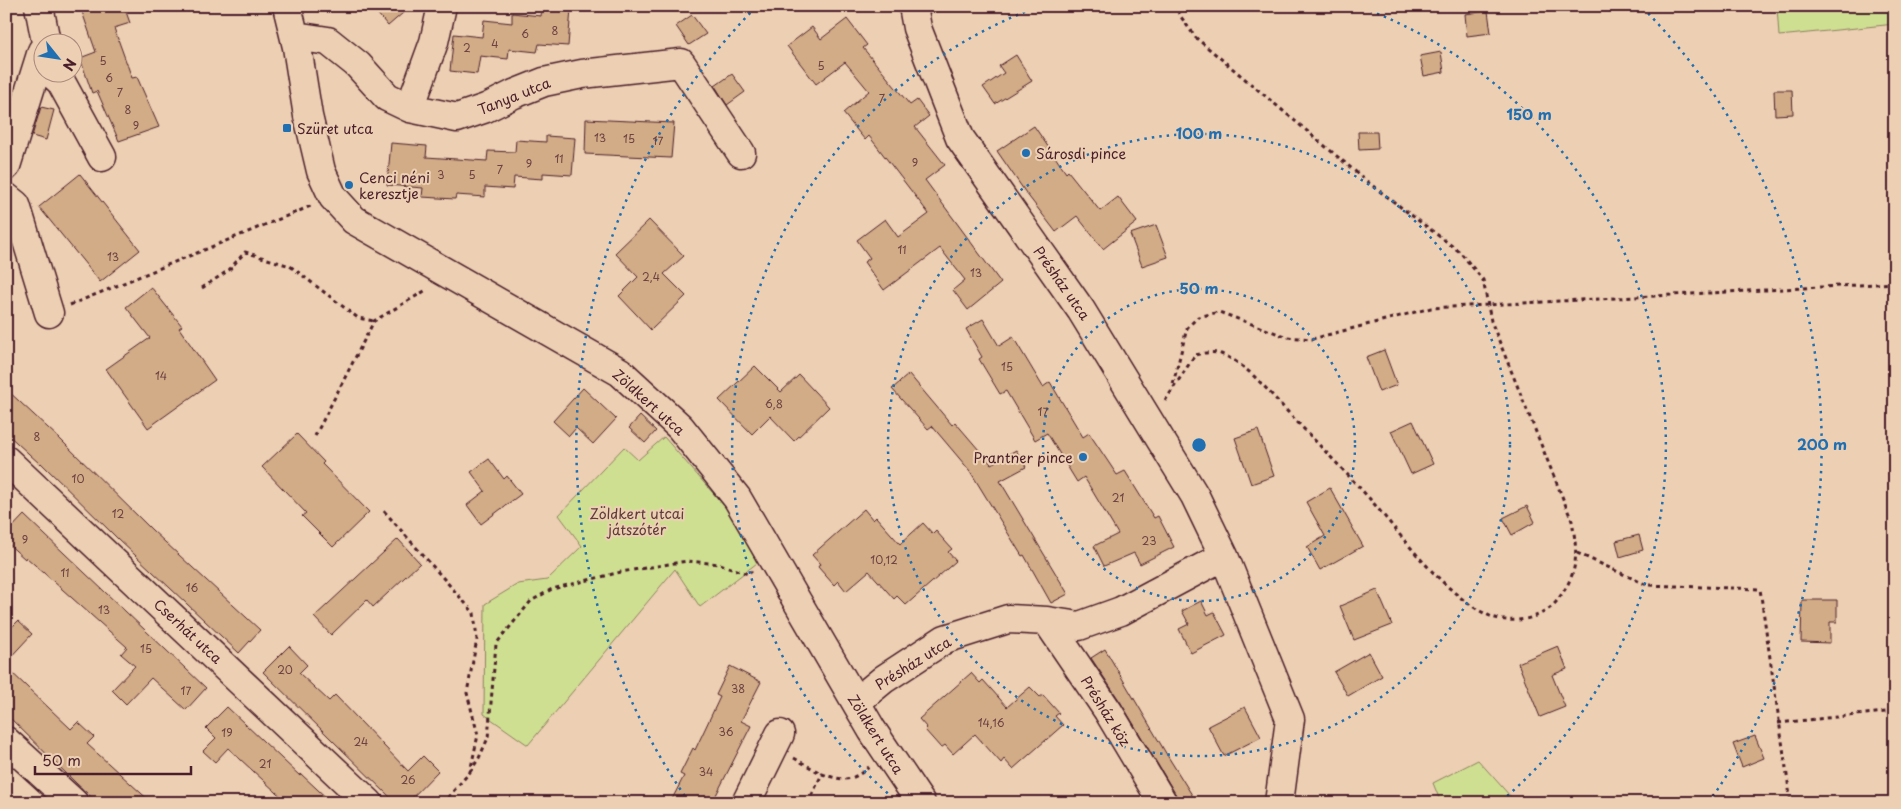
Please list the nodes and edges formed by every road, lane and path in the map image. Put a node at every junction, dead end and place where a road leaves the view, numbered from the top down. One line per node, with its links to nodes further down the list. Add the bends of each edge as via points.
1 (39, 6): 6 (street)
2 (286, 6): 7 (street, Zöldkert utca)
3 (442, 6): 10 (street, via 434,42)
4 (914, 6): 23 (street, Présház utca, via 917,28 960,138 1081,310)
5 (1178, 6): 19 (path, via 1195,37 1369,183 1460,252 1483,280)
6 (41, 32)
7 (294, 36): 10 (street, Tanya utca, via 328,41 358,64 387,97); 15 (street, Zöldkert utca, via 320,171)
8 (36, 82): 13 (street)
9 (61, 82): 12 (street)
10 (410, 108): 11 (street, Tanya utca, via 458,118 544,82 582,74 681,63)
11 (741, 153)
12 (102, 157)
13 (6, 166)
14 (6, 197): 20 (street, via 16,205)
15 (333, 197): 16 (street, Zöldkert utca, via 354,220); 20 (path)
16 (451, 277): 21 (path); 29 (street, Zöldkert utca, via 620,372 680,427 737,498)
17 (1895, 283): 19 (path)
18 (202, 288): 21 (path, via 228,270 245,252 290,266 358,318)
19 (1490, 303): 22 (path, via 1431,308 1312,339 1287,337 1219,312 1198,317 1187,328); 27 (path, via 1491,321 1572,521)
20 (49, 313)
21 (374, 321): 24 (path)
22 (1172, 387): 23 (path); 27 (path, via 1195,355 1218,353 1234,360 1364,492 1450,590 1488,616 1514,621 1543,613 1554,605 1567,585)
23 (1152, 423): 28 (street, Présház utca, via 1195,496)
24 (315, 436)
25 (6, 460): 40 (street, Cserhát utca)
26 (384, 511): 37 (path, via 474,613 477,639 467,693 478,735)
27 (1577, 553): 33 (path, via 1647,585 1760,589)
28 (1224, 556): 30 (street, Présház utca, via 1121,611 1079,626); 46 (street, Présház utca, via 1290,719)
29 (770, 557): 31 (street, Zöldkert utca); 37 (path, via 748,574 720,564 687,561 621,572 552,589 531,601 496,644 488,738)
30 (1047, 621): 31 (street, Présház utca, via 1008,619 945,640 884,679); 45 (street, Présház köz, via 1108,711)
31 (856, 702): 36 (street, Zöldkert utca)
32 (1895, 712): 33 (path)
33 (1778, 723): 47 (path)
34 (777, 740): 38 (path); 42 (street)
35 (6, 741): 39 (street)
36 (887, 752): 38 (path, via 857,778 840,780); 44 (street, Zöldkert utca)
37 (470, 772): 41 (path)
38 (822, 774): 43 (path)
39 (74, 803)
40 (369, 803)
41 (443, 803)
42 (746, 803)
43 (808, 803)
44 (920, 803)
45 (1163, 803)
46 (1279, 803)
47 (1791, 803)

